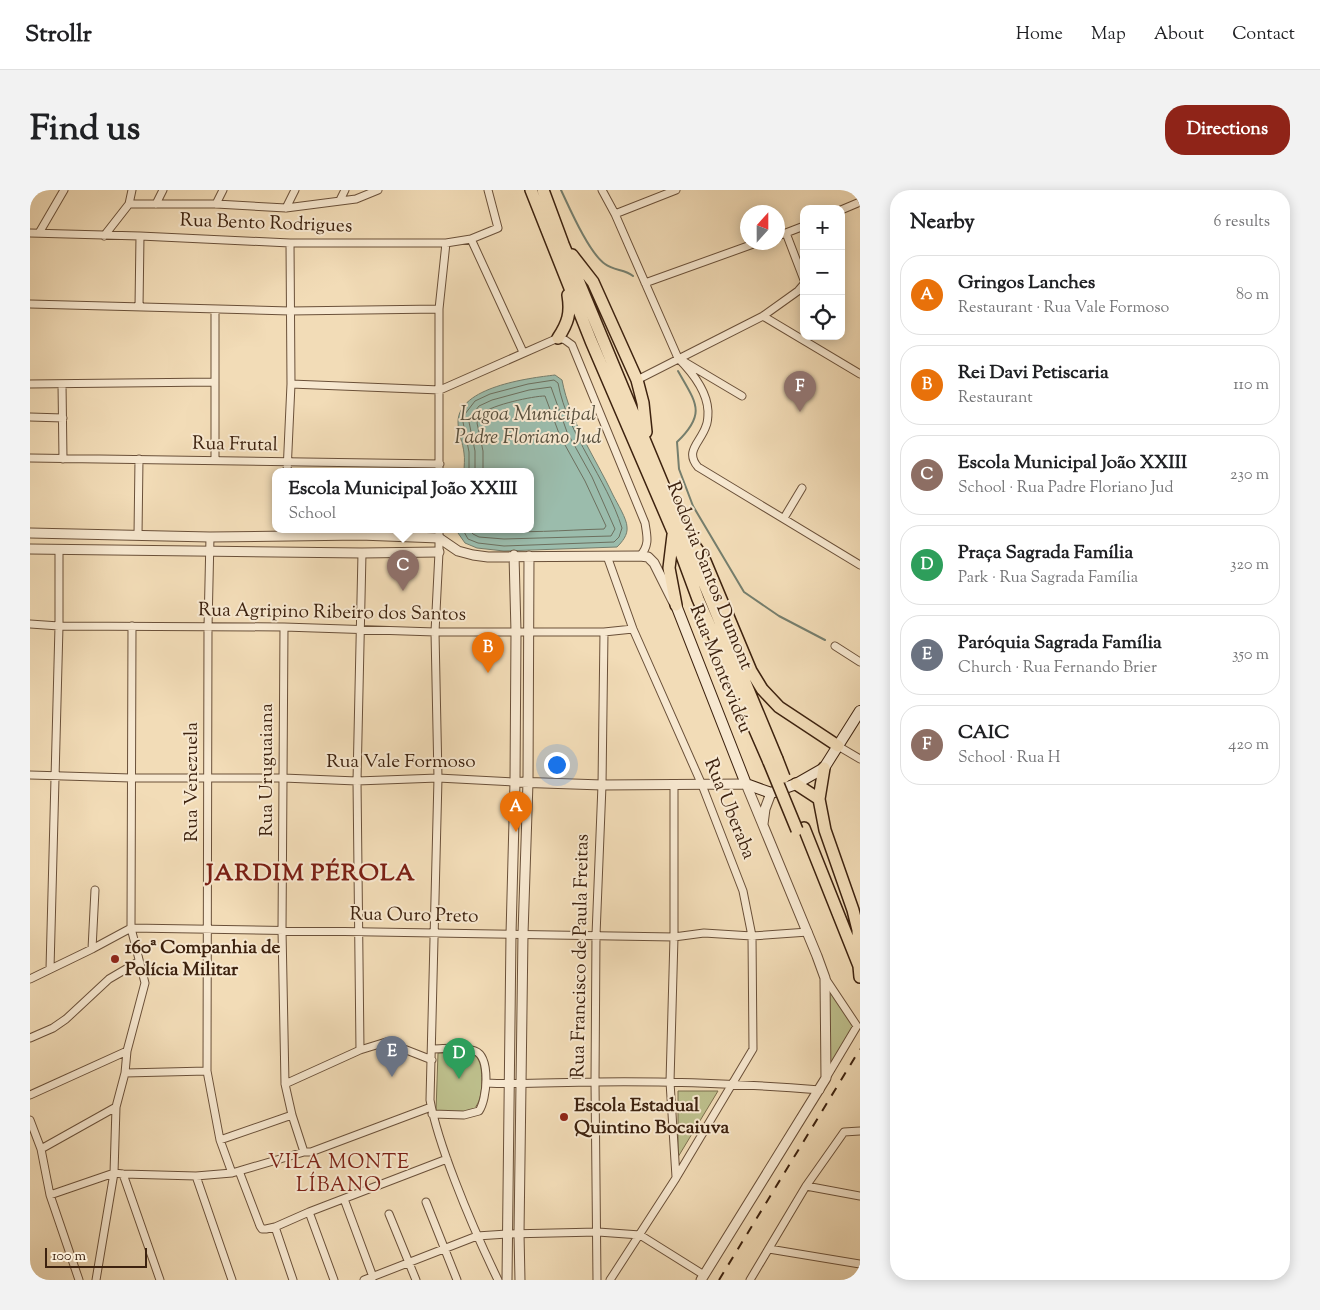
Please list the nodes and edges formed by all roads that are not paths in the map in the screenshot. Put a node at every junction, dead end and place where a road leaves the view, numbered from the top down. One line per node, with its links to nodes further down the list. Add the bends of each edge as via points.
1 (64, 190): 23 (street)
2 (132, 190): 15 (street)
3 (163, 190): 16 (street)
4 (223, 190): 17 (street)
5 (296, 190): 18 (street)
6 (345, 190): 13 (street)
7 (378, 190): 13 (street, via 356,199)
8 (488, 190): 27 (street, Rua Bento Rodrigues, via 498,228)
9 (531, 190): 33 (highway, Rodovia Santos Dumont)
10 (543, 190): 30 (highway, Rodovia Santos Dumont)
11 (602, 190): 20 (street)
12 (676, 190): 20 (street)
13 (340, 200): 18 (street)
14 (860, 202): 19 (street)
15 (129, 204): 16 (street); 25 (street)
16 (156, 204): 17 (street)
17 (216, 204): 18 (street)
18 (286, 208)
19 (845, 208)
20 (616, 214): 34 (street)
21 (800, 228): 24 (street)
22 (30, 233): 23 (street, Rua Bento Rodrigues)
23 (39, 233): 25 (street, Rua Bento Rodrigues)
24 (786, 233): 32 (street)
25 (104, 236): 26 (street, Rua Bento Rodrigues)
26 (140, 236): 28 (street, Rua Bento Rodrigues); 37 (street)
27 (471, 239): 29 (street, Rua Bento Rodrigues); 43 (street)
28 (290, 243): 29 (street, Rua Bento Rodrigues); 40 (street)
29 (446, 243): 38 (street)
30 (563, 244): 46 (highway, via 593,282); 55 (highway, Rodovia Santos Dumont)
31 (740, 249): 34 (street)
32 (800, 275)
33 (566, 278): 42 (highway, via 570,317); 69 (highway, Rodovia Santos Dumont)
34 (645, 283): 44 (street)
35 (800, 286): 41 (street)
36 (30, 304): 37 (street)
37 (139, 307): 39 (street)
38 (439, 309): 40 (street); 51 (street)
39 (215, 310): 40 (street); 47 (street)
40 (290, 312): 50 (street)
41 (763, 316): 44 (street); 45 (street)
42 (558, 338): 43 (street); 81 (street, via 572,345 645,523 648,540 646,550)
43 (523, 352): 51 (street)
44 (678, 358): 46 (street); 52 (street); 64 (street, via 691,371 704,393 708,409 707,425 692,452 693,460)
45 (860, 374)
46 (637, 380): 55 (highway, via 644,403)
47 (215, 382): 49 (street); 59 (street)
48 (30, 384): 49 (street)
49 (62, 384): 54 (street)
50 (291, 384): 51 (street); 60 (street)
51 (440, 390): 62 (street)
52 (742, 396)
53 (30, 417): 54 (street)
54 (63, 418): 57 (street)
55 (648, 445): 65 (highway, Rodovia Santos Dumont)
56 (30, 458): 57 (street, Rua Frutal)
57 (64, 459): 58 (street, Rua Frutal)
58 (139, 459): 59 (street, Rua Frutal); 70 (street)
59 (215, 460): 60 (street, Rua Frutal)
60 (287, 462): 61 (street); 62 (street, Rua Frutal)
61 (287, 468)
62 (440, 468)
63 (802, 488): 64 (street)
64 (784, 518): 82 (street)
65 (679, 523): 99 (highway, via 705,561 762,689 779,707); 101 (highway, Rodovia Santos Dumont)
66 (30, 533): 70 (street)
67 (287, 533): 68 (street); 71 (street)
68 (439, 534): 72 (street); 76 (street)
69 (674, 534): 83 (highway, Rodovia Santos Dumont); 84 (highway, via 669,568)
70 (138, 535): 71 (street)
71 (210, 537): 75 (street, Rua Venezuela)
72 (450, 546): 76 (street); 78 (street, via 473,555)
73 (30, 549): 74 (street)
74 (59, 549): 75 (street); 86 (street)
75 (211, 552): 77 (street); 88 (street, Rua Venezuela)
76 (439, 552): 77 (street); 92 (street)
77 (362, 553): 91 (street)
78 (514, 555): 79 (street); 93 (street)
79 (529, 556): 80 (street); 94 (street)
80 (607, 556): 81 (street); 90 (street, Rua Uberaba)
81 (640, 556): 84 (street, Rua Montevidéu, via 648,557 654,563)
82 (860, 565)
83 (698, 599): 84 (highway, via 692,594 684,594); 101 (highway, Rodovia Santos Dumont)
84 (676, 605): 112 (main road, Rua Montevidéu)
85 (30, 624): 86 (street, Rua Agripino Ribeiro dos Santos)
86 (59, 626): 87 (street, Rua Agripino Ribeiro dos Santos); 104 (street)
87 (132, 626): 88 (street, Rua Agripino Ribeiro dos Santos); 106 (street)
88 (208, 627): 89 (street, Rua Agripino Ribeiro dos Santos); 105 (street, Rua Venezuela)
89 (284, 627): 91 (street, Rua Agripino Ribeiro dos Santos); 107 (street, Rua Uruguaiana)
90 (633, 629): 95 (street, Rua Agripino Ribeiro dos Santos); 116 (street, Rua Uberaba)
91 (360, 630): 92 (street, Rua Agripino Ribeiro dos Santos); 109 (street)
92 (435, 632): 93 (street, Rua Agripino Ribeiro dos Santos); 108 (street)
93 (516, 632): 94 (street, Rua Agripino Ribeiro dos Santos); 110 (street)
94 (529, 632): 95 (street, Rua Agripino Ribeiro dos Santos); 111 (street)
95 (604, 632): 114 (street, Rua Francisco de Paula Freitas)
96 (835, 646): 97 (street)
97 (860, 662)
98 (860, 710): 99 (main road)
99 (838, 746): 100 (street); 102 (main road)
100 (860, 759)
101 (773, 760): 135 (highway, Rodovia Santos Dumont, bridge, via 853,970)
102 (824, 768): 113 (main road); 118 (highway)
103 (30, 776): 104 (street, Rua Vale Formoso)
104 (56, 777): 106 (street, Rua Vale Formoso); 134 (street)
105 (208, 777): 106 (street, Rua Vale Formoso); 107 (street, Rua Vale Formoso); 122 (street, Rua Venezuela)
106 (131, 778): 121 (street)
107 (283, 778): 109 (street, Rua Vale Formoso); 123 (street, Rua Uruguaiana)
108 (438, 778): 109 (street, Rua Vale Formoso); 110 (street, Rua Vale Formoso); 125 (street)
109 (357, 781): 124 (street)
110 (515, 782): 111 (street, Rua Vale Formoso); 127 (street)
111 (528, 782): 114 (street, Rua Vale Formoso); 128 (street)
112 (746, 784): 116 (street, Rua Vale Formoso); 117 (main road, Rua Vale Formoso); 119 (street, Rua Montevidéu)
113 (796, 784): 117 (main road); 118 (highway)
114 (602, 785): 115 (street, Rua Vale Formoso); 129 (street, Rua Francisco de Paula Freitas)
115 (674, 785): 116 (street, Rua Vale Formoso); 131 (street)
116 (702, 785): 130 (street, Rua Uberaba, via 743,891)
117 (771, 793): 119 (street)
118 (819, 799): 135 (highway, via 825,830 858,930)
119 (763, 824): 126 (street, Rua Montevidéu)
120 (95, 890): 132 (street)
121 (131, 928): 122 (street, Rua Ouro Preto); 132 (street, Rua Ouro Preto); 133 (street)
122 (207, 930): 123 (street, Rua Ouro Preto); 143 (street, Rua Venezuela)
123 (282, 930): 124 (street, Rua Ouro Preto); 150 (street, Rua Uruguaiana)
124 (357, 931): 125 (street, Rua Ouro Preto); 140 (street)
125 (434, 932): 127 (street, Rua Ouro Preto); 139 (street)
126 (808, 932): 130 (street, Rua Ouro Preto); 137 (street, Rua Montevidéu)
127 (511, 934): 128 (street, Rua Ouro Preto); 151 (street)
128 (523, 934): 129 (street, Rua Ouro Preto); 152 (street)
129 (596, 935): 131 (street, Rua Ouro Preto); 146 (street, Rua Francisco de Paula Freitas)
130 (752, 936): 131 (street, Rua Ouro Preto, via 704,933); 149 (street, Rua Uberaba, via 753,1048)
131 (674, 937): 147 (street)
132 (92, 949): 134 (street, Rua Ouro Preto)
133 (138, 962): 138 (street, via 109,979 59,1023); 141 (street, via 145,983)
134 (50, 969): 136 (street, Rua Ouro Preto)
135 (859, 972)
136 (30, 978)
137 (825, 978): 145 (street); 145 (street, Rua Montevidéu, via 857,1026)
138 (30, 1038)
139 (432, 1049): 142 (street); 148 (street, via 481,1054)
140 (360, 1050): 142 (street, via 386,1042); 150 (street)
141 (126, 1051): 144 (street); 154 (street)
142 (432, 1060): 156 (street)
143 (207, 1071): 144 (street); 160 (street, Rua Venezuela)
144 (126, 1073): 155 (street)
145 (826, 1078): 153 (street)
146 (595, 1082): 147 (street); 152 (street); 177 (street, Rua Francisco de Paula Freitas)
147 (670, 1082): 149 (street); 168 (street)
148 (486, 1083): 151 (street); 156 (street, via 479,1111 464,1115)
149 (733, 1083): 153 (street); 168 (street, Rua Uberaba)
150 (286, 1084): 157 (street, Rua Uruguaiana)
151 (510, 1084): 152 (street); 178 (street)
152 (522, 1084): 179 (street)
153 (820, 1090): 187 (street)
154 (30, 1095)
155 (116, 1107): 161 (street); 165 (street)
156 (432, 1110): 162 (street); 163 (street)
157 (292, 1115): 160 (street); 162 (street, Rua Uruguaiana)
158 (30, 1120): 161 (street)
159 (860, 1131): 169 (street, via 844,1132)
160 (220, 1140): 164 (street, Rua Venezuela)
161 (41, 1149): 170 (street)
162 (304, 1152): 164 (street)
163 (447, 1159): 172 (street); 181 (street)
164 (235, 1172): 167 (street); 176 (street, Rua Venezuela, via 262,1229)
165 (114, 1173): 166 (street); 170 (street); 189 (street)
166 (123, 1174): 167 (street); 190 (street)
167 (196, 1176): 191 (street)
168 (676, 1178): 180 (street, Rua Uberaba)
169 (806, 1186): 171 (street); 182 (street)
170 (50, 1195): 188 (street)
171 (860, 1196)
172 (344, 1199): 174 (street); 186 (street)
173 (426, 1202): 183 (street)
174 (309, 1212): 176 (street); 193 (street)
175 (389, 1214): 184 (street)
176 (276, 1227): 192 (street)
177 (598, 1232): 179 (street); 180 (street); 200 (street, Rua Francisco de Paula Freitas)
178 (507, 1234): 179 (street); 181 (street); 198 (street)
179 (519, 1234): 199 (street)
180 (640, 1235): 187 (street); 201 (street, Rua Uberaba)
181 (476, 1236): 183 (street); 197 (street)
182 (768, 1249): 185 (street); 202 (street)
183 (444, 1250): 184 (street); 196 (street)
184 (408, 1264): 186 (street); 195 (street)
185 (860, 1264)
186 (377, 1278): 194 (street)
187 (702, 1278)
188 (79, 1280)
189 (96, 1280)
190 (160, 1280)
191 (232, 1280)
192 (293, 1280)
193 (334, 1280)
194 (364, 1280)
195 (416, 1280)
196 (457, 1280)
197 (498, 1280)
198 (508, 1280)
199 (520, 1280)
200 (597, 1280)
201 (610, 1280)
202 (750, 1280)

